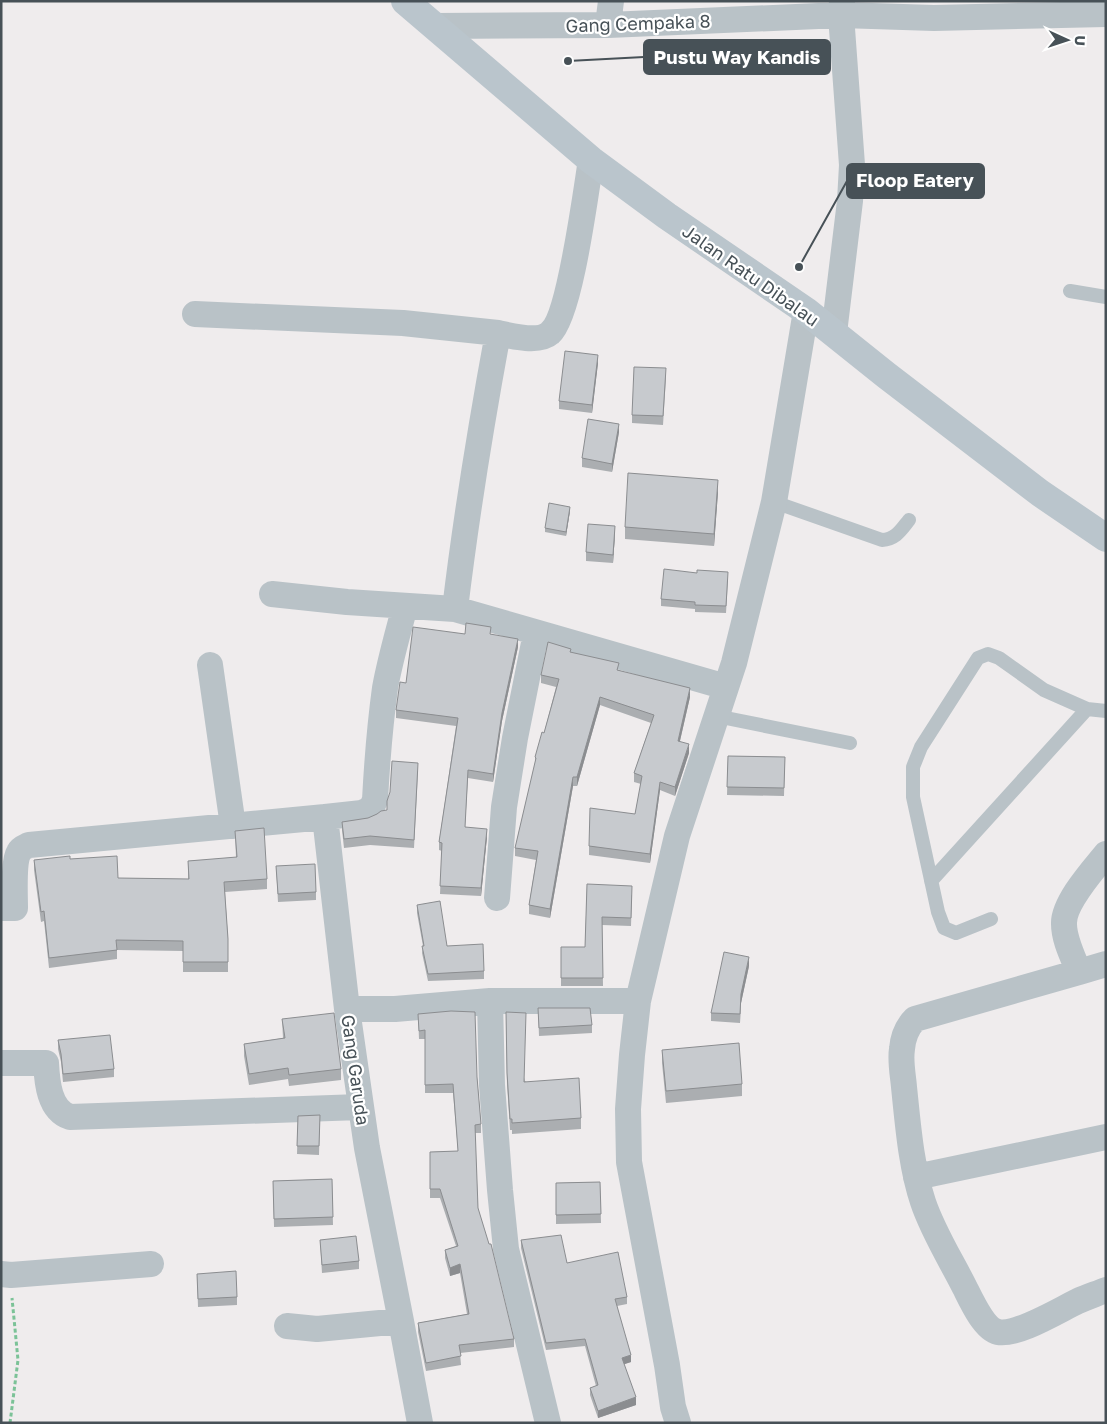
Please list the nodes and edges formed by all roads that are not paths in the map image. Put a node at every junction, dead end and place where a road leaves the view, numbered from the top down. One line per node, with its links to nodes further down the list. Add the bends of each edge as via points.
1 (404, 1): 5 (main road, Jalan Ratu Dibalau)
2 (842, 8): 3 (street, Gang Cempaka 8); 4 (street, Gang Cempaka 8, via 934,18); 12 (street, via 852,165)
3 (610, 13): 5 (street, Gang Cempaka 8)
4 (1106, 14)
5 (434, 26): 6 (main road, Jalan Ratu Dibalau)
6 (591, 160): 9 (main road, Jalan Ratu Dibalau, via 666,216); 11 (street, via 576,252 561,314 551,333 537,338)
7 (1070, 290): 8 (lane)
8 (1106, 297)
9 (806, 311): 12 (main road, Jalan Ratu Dibalau); 13 (street)
10 (195, 314): 11 (street, via 403,324)
11 (498, 333): 18 (street)
12 (834, 333): 15 (main road, Jalan Ratu Dibalau, via 1032,487)
13 (774, 502): 14 (lane, via 882,540 896,536); 21 (street)
14 (909, 520)
15 (1106, 538)
16 (272, 594): 17 (street)
17 (405, 606): 18 (street); 26 (street, via 385,688 375,800 371,809 362,813)
18 (455, 610): 19 (street)
19 (536, 633): 21 (street); 30 (street, via 504,807)
20 (210, 665): 27 (street)
21 (726, 687): 24 (street)
22 (1086, 709): 23 (lane); 29 (lane); 29 (lane, via 1044,690 999,658 988,654 978,658 921,747 913,767 913,797)
23 (1106, 711)
24 (716, 716): 25 (lane); 36 (street, via 677,836)
25 (850, 743)
26 (325, 817): 27 (street); 37 (street, Gang Garuda)
27 (233, 826): 31 (street, via 29,845 22,848 18,856 15,908)
28 (1106, 854): 34 (street, via 1067,906 1063,922)
29 (931, 881): 32 (lane, via 944,928 956,933)
30 (497, 898)
31 (1, 908)
32 (991, 919)
33 (1106, 964): 34 (street)
34 (1079, 972): 41 (street, via 915,1018 909,1025 901,1050)
35 (490, 1001): 36 (street); 37 (street, via 395,1009); 48 (street, via 492,1085 506,1248)
36 (638, 1001): 49 (street, via 628,1108 629,1162)
37 (347, 1009): 39 (street, Gang Garuda)
38 (1, 1063): 39 (street, via 46,1063 47,1084 54,1102 61,1112 70,1117)
39 (360, 1106): 45 (street, Gang Garuda)
40 (1106, 1137): 41 (street)
41 (916, 1177): 44 (street, via 940,1238 971,1299 992,1331 1012,1332)
42 (151, 1264): 43 (street)
43 (6, 1274)
44 (1106, 1290)
45 (401, 1321): 46 (street, via 317,1329); 47 (street, Gang Garuda)
46 (287, 1326)
47 (420, 1423)
48 (548, 1423)
49 (678, 1423)

